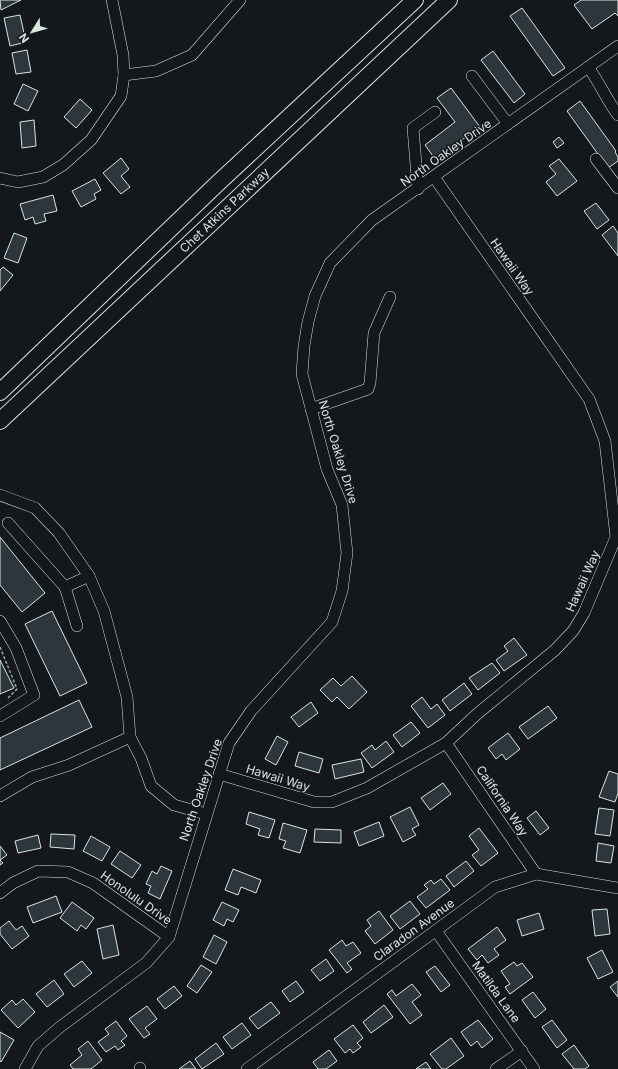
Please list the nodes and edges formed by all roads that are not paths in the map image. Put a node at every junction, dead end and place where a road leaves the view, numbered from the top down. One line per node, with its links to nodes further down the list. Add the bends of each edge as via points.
1 (112, 0): 11 (street, via 123,55)
2 (240, 0): 11 (street, via 192,54 156,71)
3 (411, 0): 7 (highway)
4 (415, 0): 7 (highway, Chet Atkins Parkway)
5 (449, 0): 10 (highway, Chet Atkins Parkway)
6 (460, 0): 10 (highway)
7 (379, 34): 22 (highway, Chet Atkins Parkway, via 218,183)
8 (618, 47): 9 (street, North Oakley Drive)
9 (588, 67): 14 (street, via 599,82 605,98); 15 (street, North Oakley Drive)
10 (372, 73): 24 (highway, Chet Atkins Parkway)
11 (124, 75): 17 (street, via 121,96 91,140 63,165 43,177 18,182)
12 (472, 76): 15 (street)
13 (435, 112): 19 (street, via 413,128)
14 (618, 115)
15 (508, 124): 18 (street, North Oakley Drive)
16 (596, 159): 20 (street)
17 (0, 178)
18 (434, 178): 19 (street, North Oakley Drive); 27 (street, Hawaii Way, via 589,399 605,441)
19 (418, 188): 23 (street, North Oakley Drive, via 372,220 330,263 315,296 304,346 302,374)
20 (618, 188)
21 (390, 297): 23 (street, via 374,333 368,389)
22 (0, 392)
23 (311, 409): 35 (street, North Oakley Drive, via 327,469 342,505 347,553 342,591 332,622 250,711 229,743)
24 (0, 421)
25 (0, 495): 28 (street, via 36,508)
26 (8, 523): 29 (street)
27 (617, 537): 34 (street, Hawaii Way, via 584,613 573,631 555,650)
28 (89, 576): 29 (street); 33 (street, via 104,611 127,697)
29 (65, 588): 31 (street)
30 (0, 621): 32 (street, via 16,648 34,696)
31 (77, 626)
32 (0, 716)
33 (130, 737): 36 (street, via 69,765 32,777); 37 (street, via 151,786 174,805)
34 (446, 743): 35 (street, Hawaii Way, via 367,788 332,802 314,802); 38 (street, California Way)
35 (219, 774): 37 (street, North Oakley Drive)
36 (0, 796)
37 (206, 814): 42 (street, North Oakley Drive)
38 (536, 874): 39 (street, Claradon Avenue); 41 (street, Claradon Avenue, via 495,886)
39 (618, 888)
40 (0, 892): 42 (street, Honolulu Drive, via 38,871 68,872 93,883)
41 (436, 931): 43 (street, Matilda Lane); 45 (street, Claradon Avenue)
42 (169, 937): 44 (street, North Oakley Drive, via 146,963 38,1046)
43 (522, 1051): 46 (street); 47 (street, Matilda Lane)
44 (25, 1069)
45 (247, 1069)
46 (496, 1069)
47 (534, 1069)

